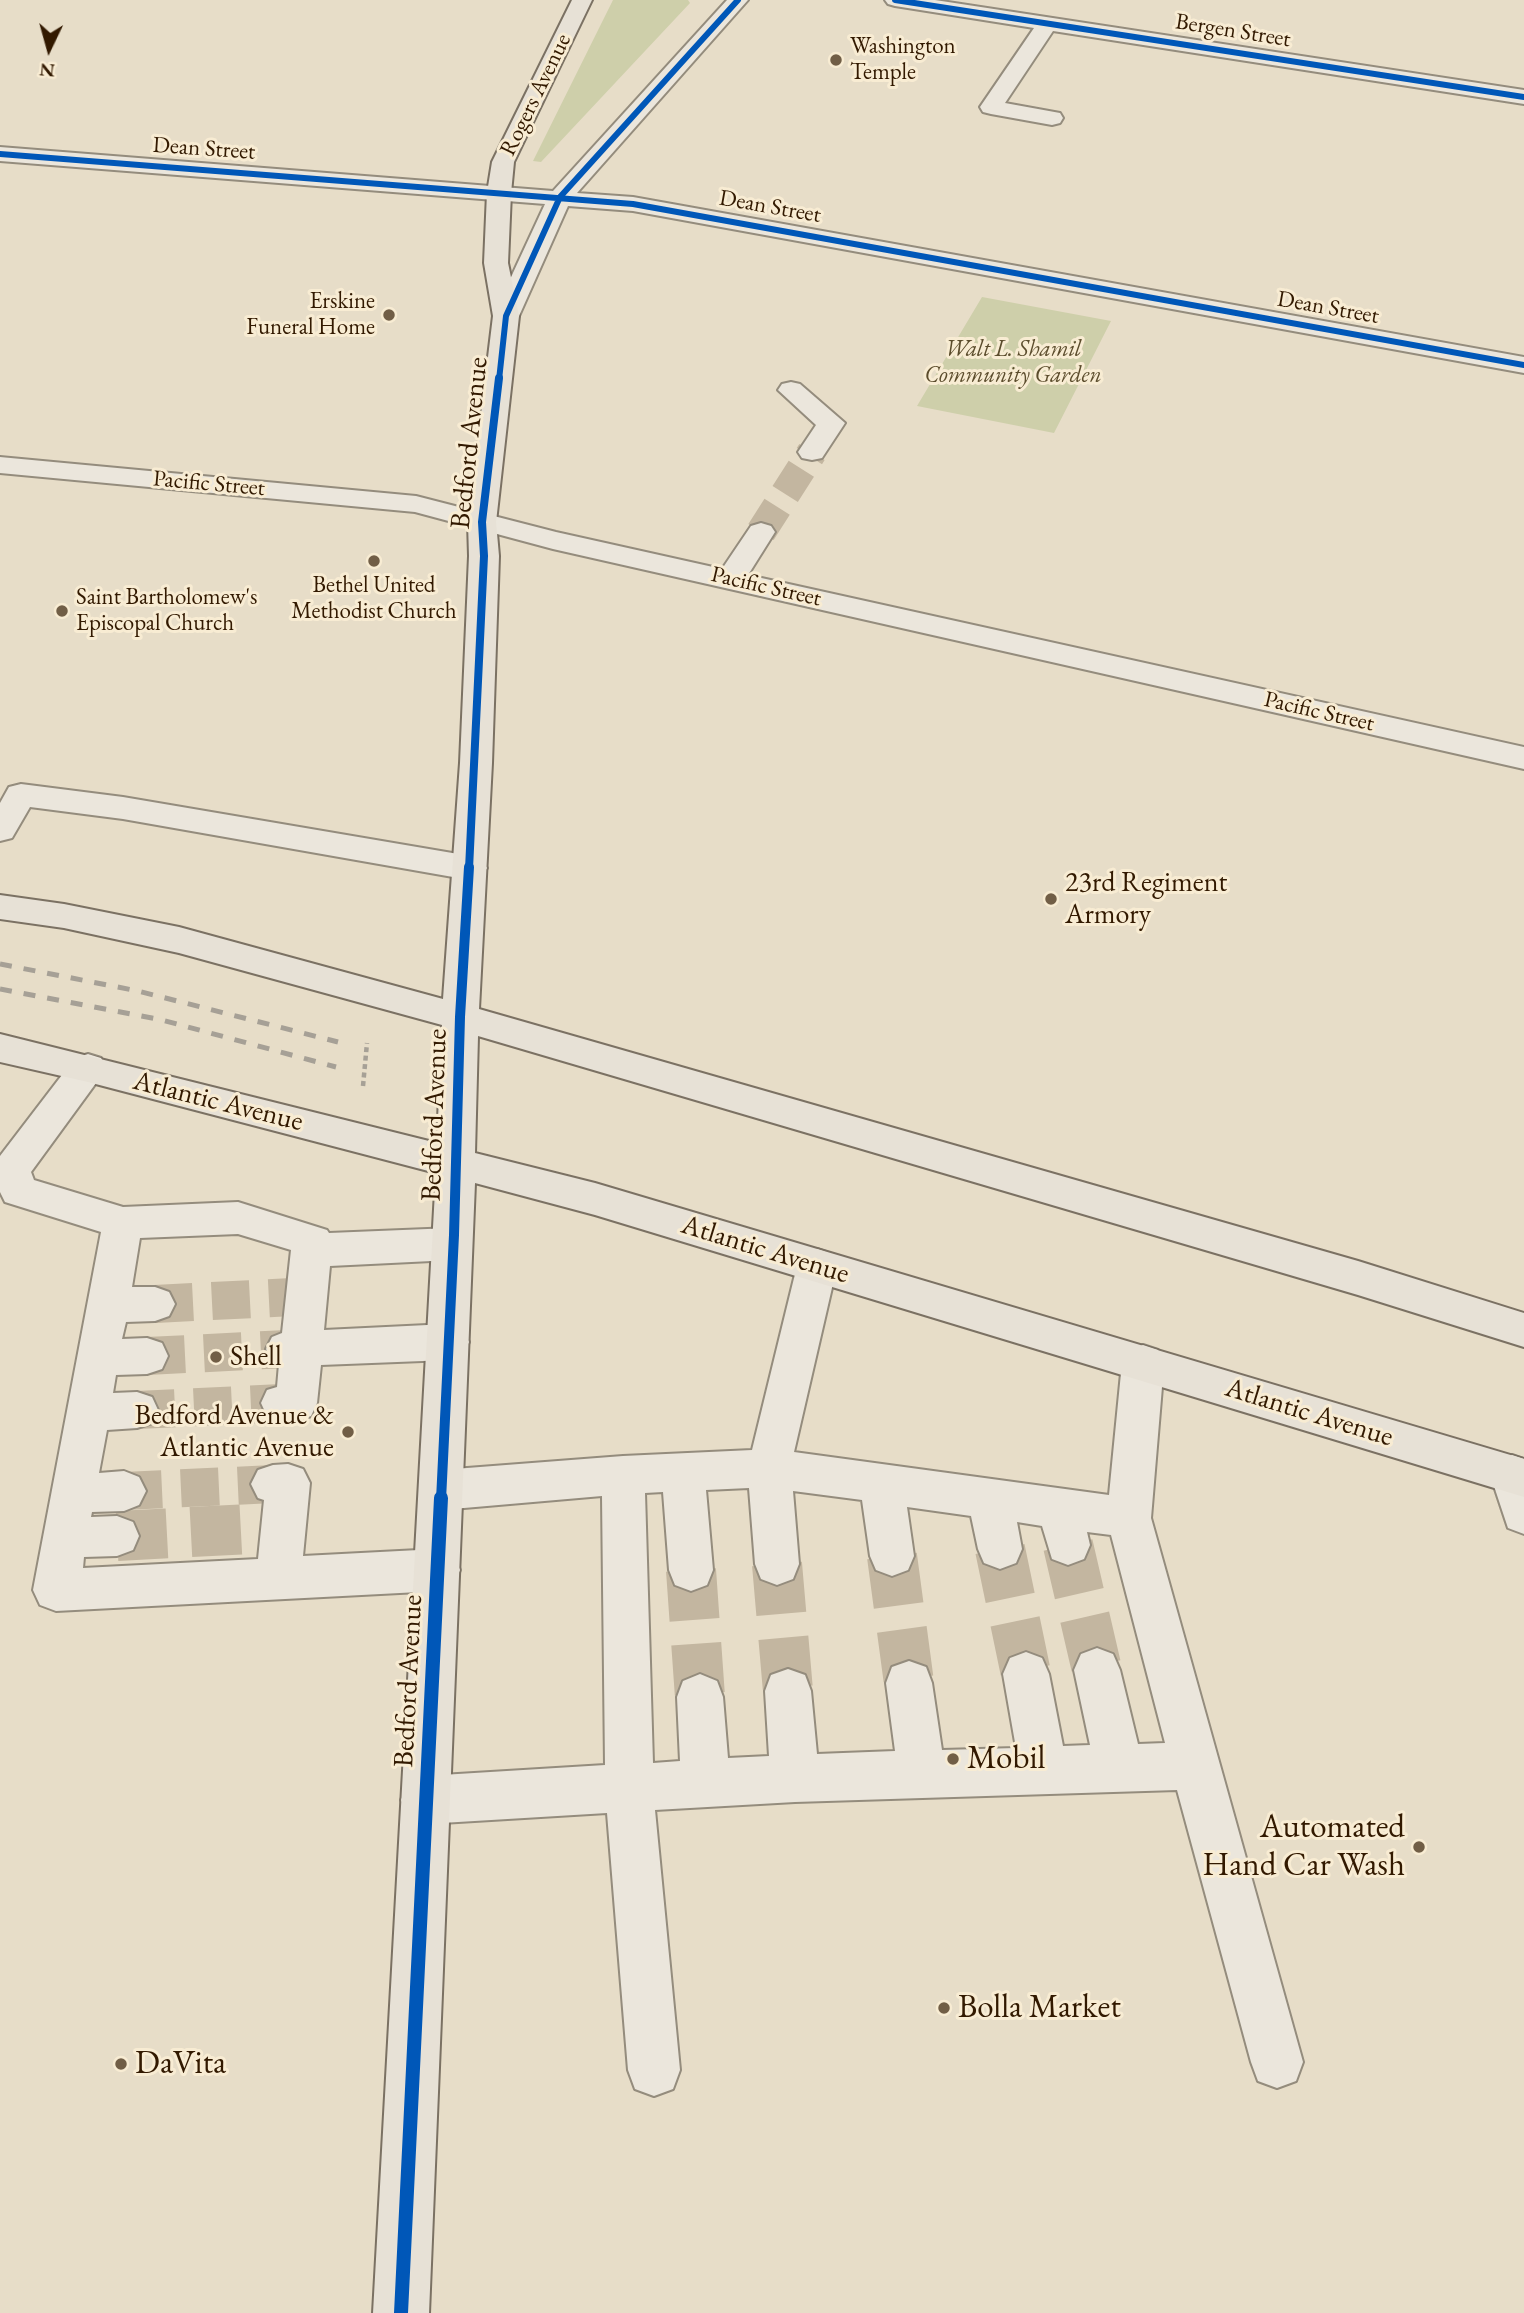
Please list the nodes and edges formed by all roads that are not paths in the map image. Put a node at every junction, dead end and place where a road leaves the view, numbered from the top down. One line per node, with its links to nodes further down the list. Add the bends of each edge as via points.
1 (582, 0): 8 (main road, Rogers Avenue, via 503,162)
2 (738, 0): 9 (street, Bedford Avenue)
3 (895, 0): 4 (street, Bergen Street)
4 (1048, 23): 5 (street, Bergen Street); 6 (street, via 991,107)
5 (1524, 97)
6 (1052, 118)
7 (0, 154): 8 (street, Dean Street)
8 (499, 193): 9 (street, Dean Street); 10 (main road, Bedford Avenue, via 496,263)
9 (560, 197): 10 (street, Bedford Avenue); 11 (street, Dean Street, via 633,204)
10 (506, 316): 15 (main road, Bedford Avenue)
11 (1524, 365)
12 (791, 390): 13 (street, via 831,423)
13 (812, 452)
14 (0, 464): 15 (street, Pacific Street, via 416,504)
15 (482, 522): 17 (street, Pacific Street); 20 (main road, Bedford Avenue)
16 (761, 532): 17 (street)
17 (730, 579): 18 (street, Pacific Street)
18 (1524, 758)
19 (0, 830): 20 (street, via 21,795 123,807)
20 (470, 868): 22 (main road, Bedford Avenue)
21 (0, 907): 22 (main road, via 179,940)
22 (460, 1017): 25 (main road, Bedford Avenue); 32 (main road)
23 (0, 1048): 24 (main road, Atlantic Avenue)
24 (88, 1068): 25 (main road, Atlantic Avenue); 26 (street, via 11,1170 19,1191)
25 (456, 1163): 27 (main road, Bedford Avenue); 29 (main road, Atlantic Avenue, via 595,1199)
26 (123, 1223): 28 (street, via 238,1218 313,1241); 31 (street)
27 (452, 1244): 28 (street); 33 (main road, Bedford Avenue)
28 (311, 1250): 34 (street, via 299,1297)
29 (817, 1266): 37 (main road, Atlantic Avenue); 41 (street)
30 (155, 1304): 31 (street)
31 (108, 1305): 36 (street)
32 (1524, 1330)
33 (448, 1342): 34 (street); 47 (main road, Bedford Avenue)
34 (294, 1349): 38 (street, via 296,1403)
35 (147, 1356): 36 (street)
36 (99, 1358): 40 (street)
37 (1143, 1363): 46 (main road, Atlantic Avenue); 51 (street)
38 (282, 1403)
39 (137, 1410): 40 (street)
40 (88, 1412): 49 (street)
41 (769, 1468): 42 (street); 45 (street); 56 (street)
42 (683, 1472): 43 (street); 58 (street)
43 (623, 1475): 47 (street); 71 (street)
44 (273, 1484): 59 (street, via 288,1483 275,1528)
45 (882, 1484): 50 (street); 55 (street)
46 (1520, 1488)
47 (441, 1490): 57 (main road, Bedford Avenue)
48 (124, 1491): 49 (street)
49 (73, 1494): 53 (street)
50 (990, 1499): 51 (street, via 1064,1527); 54 (street)
51 (1129, 1518): 65 (street)
52 (117, 1536): 53 (street)
53 (65, 1538): 59 (street, via 57,1590)
54 (1000, 1549)
55 (892, 1556)
56 (777, 1564)
57 (438, 1570): 59 (street); 72 (main road, Bedford Avenue)
58 (691, 1570)
59 (278, 1578)
60 (1097, 1670): 66 (street)
61 (1026, 1674): 67 (street)
62 (909, 1683): 68 (street)
63 (788, 1691): 69 (street)
64 (699, 1697): 70 (street)
65 (1195, 1766): 66 (street); 73 (street)
66 (1119, 1767): 67 (street)
67 (1044, 1770): 68 (street)
68 (922, 1774): 69 (street)
69 (795, 1778): 70 (street)
70 (706, 1783): 71 (street)
71 (629, 1786): 72 (street); 74 (street)
72 (425, 1800): 75 (main road, Bedford Avenue)
73 (1277, 2062)
74 (654, 2070)
75 (401, 2313)

